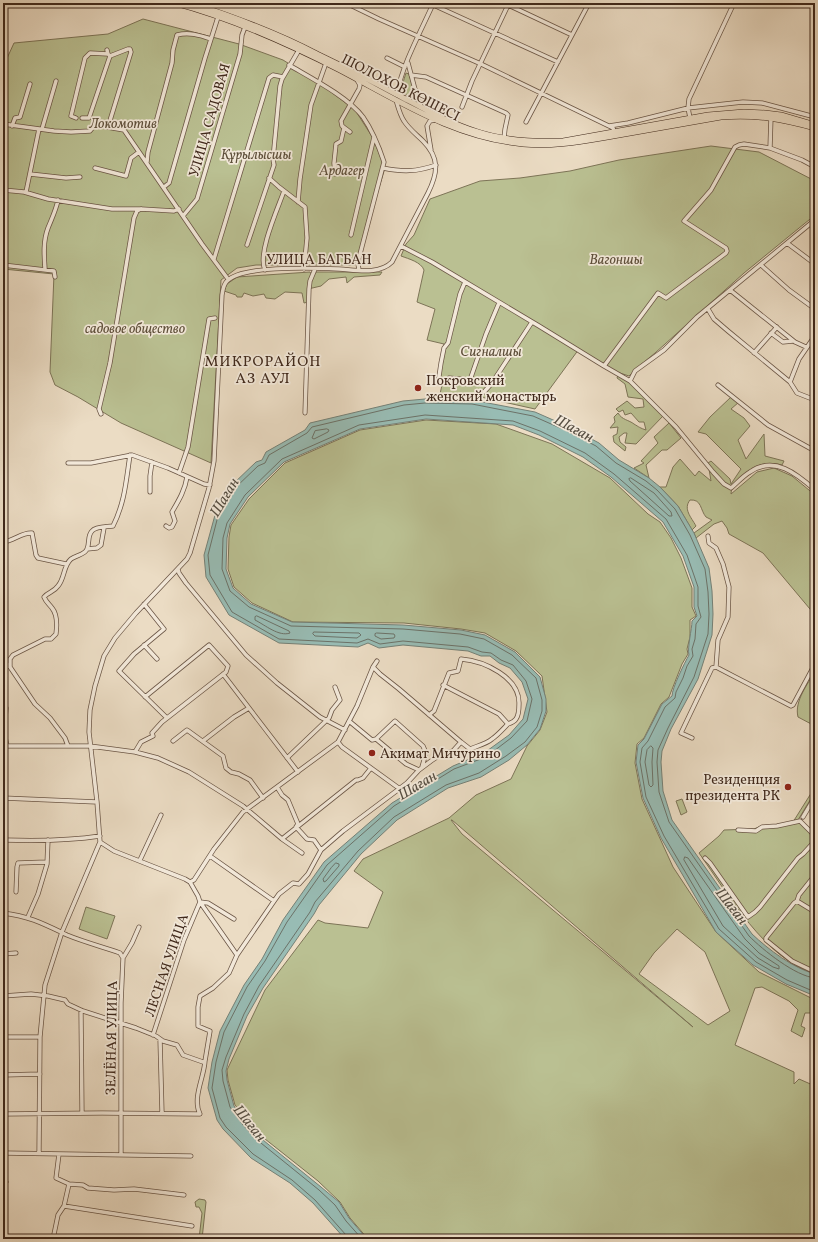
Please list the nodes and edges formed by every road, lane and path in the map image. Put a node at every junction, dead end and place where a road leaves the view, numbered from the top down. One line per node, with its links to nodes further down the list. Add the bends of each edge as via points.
1 (175, 3): 9 (highway, ШОЛОХОВ КӨШЕСІ)
2 (191, 3): 31 (highway, ШОЛОХОВ КӨШЕСІ, via 290,40)
3 (346, 3): 13 (street)
4 (582, 3): 8 (street)
5 (734, 3): 38 (street, via 689,99)
6 (432, 4): 11 (street); 13 (street)
7 (507, 4): 11 (street); 12 (street)
8 (588, 4): 12 (street)
9 (218, 17): 10 (highway, ШОЛОХОВ КӨШЕСІ); 14 (street)
10 (245, 26): 16 (highway, ШОЛОХОВ КӨШЕСІ); 80 (street, УЛИЦА САДОВАЯ, via 240,54 197,199)
11 (495, 33): 20 (street); 22 (street)
12 (572, 35): 20 (street)
13 (419, 36): 19 (street); 22 (street)
14 (211, 39): 63 (street, via 199,35 177,35); 72 (street, via 169,183)
15 (107, 50): 17 (street)
16 (299, 50): 21 (highway, ШОЛОХОВ КӨШЕСІ); 23 (street)
17 (109, 55): 42 (street, via 90,54 85,58 71,116); 43 (street, via 89,118); 52 (street, via 128,49 131,52)
18 (387, 58): 24 (street)
19 (408, 62): 24 (street); 25 (street)
20 (558, 62): 32 (street)
21 (326, 63): 27 (highway, ШОЛОХОВ КӨШЕСІ); 29 (street)
22 (481, 64): 32 (street); 33 (street)
23 (289, 65): 26 (street); 29 (street)
24 (405, 67): 31 (street)
25 (411, 75): 33 (street, via 426,77); 36 (street)
26 (283, 77): 71 (street, via 280,86 274,165); 86 (street, via 273,75 269,78)
27 (357, 80): 34 (highway, ШОЛОХОВ КӨШЕСІ); 35 (street, via 359,89)
28 (56, 81): 55 (street)
29 (320, 82): 35 (street); 77 (street, via 311,105)
30 (30, 84): 50 (street, via 20,117 15,118)
31 (397, 94): 34 (highway); 36 (highway, ШОЛОХОВ КӨШЕСІ)
32 (542, 94): 46 (street); 51 (street)
33 (466, 96): 37 (street); 59 (street, via 506,113 508,116)
34 (396, 100): 44 (highway, ШОЛОХОВ КӨШЕСІ); 61 (street, УЛИЦА БАГБАН, via 404,121)
35 (350, 105): 53 (street, via 341,121); 58 (street, via 362,116)
36 (422, 108): 59 (highway, ШОЛОХОВ КӨШЕСІ, via 462,127)
37 (462, 108)
38 (688, 108): 39 (street, via 743,102 762,103); 45 (street); 51 (street)
39 (806, 114): 41 (street); 48 (street)
40 (771, 117): 45 (highway, ШОЛОХОВ КӨШЕСІ, via 735,116); 48 (highway, ШОЛОХОВ КӨШЕСІ); 60 (street)
41 (815, 117)
42 (76, 118)
43 (82, 118)
44 (435, 120): 45 (highway, ШОЛОХОВ КӨШЕСІ, via 480,137 540,145 574,143); 61 (street, via 430,121 427,126)
45 (690, 120): 48 (highway, ШОЛОХОВ КӨШЕСІ, via 722,113 754,112 781,115); 57 (highway, ШОЛОХОВ КӨШЕСІ)
46 (526, 122)
47 (3, 124): 50 (street)
48 (805, 124): 49 (highway, ШОЛОХОВ КӨШЕСІ); 54 (highway, ШОЛОХОВ КӨШЕСІ)
49 (815, 124)
50 (12, 126): 55 (street)
51 (608, 126): 57 (street, via 613,128)
52 (108, 127): 55 (street, via 95,124 86,132); 62 (street, via 124,130)
53 (344, 128): 56 (street); 69 (street, via 341,141 336,144)
54 (815, 128)
55 (41, 129): 68 (street)
56 (350, 132)
57 (614, 132): 59 (highway, ШОЛОХОВ КӨШЕСІ, via 563,141)
58 (374, 137): 66 (street, via 384,162); 82 (street)
59 (504, 138)
60 (770, 148): 67 (street, via 802,160); 110 (street, via 744,144 735,147 711,190 684,221 726,248 726,253 666,298 658,293)
61 (431, 150): 64 (street, УЛИЦА БАГБАН)
62 (139, 152): 63 (street); 65 (street, via 131,158 126,176)
63 (147, 163): 72 (street)
64 (436, 165): 66 (street, via 404,172); 85 (street, УЛИЦА БАГБАН, via 434,182)
65 (95, 168)
66 (383, 168): 94 (street, via 359,258)
67 (815, 168)
68 (30, 174): 70 (street); 75 (street)
69 (335, 174)
70 (80, 177)
71 (269, 178): 74 (street); 84 (street)
72 (164, 187): 79 (street)
73 (3, 190): 75 (street)
74 (284, 191): 77 (street); 93 (street, via 265,244 262,257)
75 (26, 192): 76 (street)
76 (58, 200): 78 (street, via 112,209); 90 (street, via 45,240)
77 (298, 202): 91 (street, via 306,211)
78 (140, 209): 79 (street); 118 (street, via 134,218 110,363 99,410)
79 (179, 209): 80 (street)
80 (183, 216): 86 (street)
81 (815, 218): 83 (street)
82 (352, 236)
83 (787, 243): 87 (street); 89 (street)
84 (247, 245)
85 (401, 246): 94 (street, УЛИЦА БАГБАН, via 388,266 378,270); 97 (street)
86 (214, 259): 96 (street)
87 (815, 264)
88 (3, 265): 90 (street)
89 (761, 266): 98 (street); 100 (street)
90 (45, 269): 95 (street, via 54,271)
91 (304, 269): 92 (street, УЛИЦА БАГБАН); 93 (street, УЛИЦА БАГБАН)
92 (315, 269): 94 (street, УЛИЦА БАГБАН); 119 (street, via 309,289)
93 (265, 270): 96 (street, УЛИЦА БАГБАН, via 244,272)
94 (359, 270)
95 (55, 277)
96 (228, 279): 126 (street, via 223,289 214,461)
97 (465, 282): 99 (street); 114 (street, via 440,362)
98 (730, 290): 101 (street); 104 (street)
99 (499, 303): 103 (street); 111 (street, via 470,380)
100 (815, 308)
101 (708, 309): 109 (street, via 714,319); 112 (street, via 668,346 635,371)
102 (215, 318): 124 (street, via 209,319 188,447)
103 (532, 322): 110 (street); 116 (street)
104 (777, 327): 105 (street); 107 (street)
105 (771, 333): 107 (street, via 784,342); 109 (street)
106 (815, 333): 108 (street)
107 (793, 341): 108 (street)
108 (806, 347): 113 (street)
109 (754, 353): 113 (street)
110 (604, 366): 112 (street)
111 (449, 378)
112 (630, 381): 127 (street, via 731,488 750,472 776,465 789,470)
113 (790, 382): 117 (street, via 797,393)
114 (438, 383)
115 (718, 385): 120 (street, via 768,425)
116 (484, 392)
117 (815, 400)
118 (101, 414)
119 (305, 414)
120 (815, 452)
121 (130, 455): 122 (street); 123 (street, via 91,463); 130 (street, via 124,501 112,526)
122 (152, 462): 124 (street); 128 (street)
123 (68, 463)
124 (179, 473): 125 (street)
125 (187, 477): 126 (street); 129 (street, via 186,486 172,512 175,521 172,527)
126 (210, 485): 135 (street, via 190,553)
127 (815, 490)
128 (150, 492)
129 (166, 526)
130 (104, 528): 133 (street, via 100,546); 133 (street, via 92,530)
131 (708, 536): 144 (street, via 709,543 716,548 723,564 729,587 728,617 718,640)
132 (3, 542): 134 (street, via 32,533 38,558)
133 (87, 549): 134 (street)
134 (66, 564): 142 (street, via 59,586 46,593 44,597 45,602 55,613 56,634 51,639 45,639 13,655)
135 (178, 569): 136 (street); 153 (street, via 181,577 246,655 280,686)
136 (144, 604): 137 (street, via 164,629); 166 (street, via 115,638 103,660 90,710)
137 (144, 645): 138 (street); 148 (street, via 119,671)
138 (157, 659)
139 (378, 661): 143 (street)
140 (3, 662): 142 (street)
141 (815, 664): 144 (street, via 791,706)
142 (10, 667): 165 (street, via 35,704 65,738)
143 (373, 667): 151 (street); 155 (street)
144 (714, 668): 158 (street, via 681,733)
145 (225, 673): 148 (street, via 228,666 209,646); 150 (street); 152 (street)
146 (443, 685): 151 (street, via 434,711); 156 (street, via 499,714); 156 (street, via 449,673 458,671 461,659 480,663 505,676 518,694 520,710 516,719)
147 (335, 687): 153 (street, via 340,700)
148 (145, 697): 152 (street)
149 (3, 708): 154 (street, via 6,708)
150 (249, 708): 160 (street); 168 (street)
151 (429, 715): 163 (street)
152 (167, 718): 167 (street, via 154,730 153,736 142,742)
153 (326, 720): 157 (street); 168 (street)
154 (4, 722): 164 (street)
155 (349, 722): 157 (street); 159 (street, via 372,740)
156 (508, 724): 163 (street, via 491,740 470,749)
157 (345, 730): 162 (street)
158 (692, 738)
159 (376, 739): 170 (street, via 406,764); 170 (street, via 395,721 423,746 426,753)
160 (203, 740): 161 (street, via 187,730); 176 (street, via 223,756 226,768 250,780)
161 (173, 741)
162 (338, 742): 169 (street); 171 (street)
163 (461, 742): 170 (street, via 453,751 440,755)
164 (5, 746): 165 (street)
165 (68, 746): 166 (street)
166 (90, 746): 167 (street); 177 (street)
167 (134, 752): 178 (street, via 179,767)
168 (287, 758): 171 (street)
169 (371, 768): 173 (street); 181 (street, via 363,778 356,780)
170 (420, 769): 173 (street)
171 (298, 772): 172 (street)
172 (277, 787): 176 (street); 181 (street, via 292,808 298,824)
173 (400, 789): 190 (street)
174 (815, 797): 180 (street)
175 (3, 798): 177 (street)
176 (263, 798): 178 (street)
177 (97, 802): 183 (street)
178 (246, 810): 185 (street); 192 (street)
179 (161, 816): 194 (street)
180 (803, 817)
181 (296, 827): 185 (street); 190 (street, via 307,838 314,840)
182 (738, 830): 184 (street, via 756,831 762,827 800,821)
183 (100, 836): 187 (street); 189 (street)
184 (815, 836)
185 (282, 839): 191 (street)
186 (3, 840): 187 (street)
187 (48, 840): 195 (street)
188 (815, 841): 193 (street, via 798,858 760,907 748,917)
189 (100, 842): 194 (street, via 114,851); 207 (street)
190 (321, 850): 199 (street, via 308,874 299,884 293,883 288,886)
191 (302, 853)
192 (210, 856): 197 (street); 199 (street)
193 (705, 858)
194 (140, 860): 197 (street)
195 (47, 862): 198 (street, via 18,863); 204 (street)
196 (815, 875): 200 (street)
197 (190, 882): 201 (street)
198 (16, 892)
199 (274, 901): 210 (street)
200 (797, 901): 202 (street); 212 (street, via 766,940 792,961)
201 (200, 902): 205 (street, via 208,903); 210 (street); 217 (street, ЛЕСНАЯ УЛИЦА, via 184,940)
202 (815, 912)
203 (3, 913): 204 (street)
204 (28, 917): 207 (street)
205 (234, 919)
206 (139, 927): 211 (street, ЗЕЛЁНАЯ УЛИЦА)
207 (62, 932): 211 (street, via 120,953); 213 (street)
208 (16, 953): 209 (street)
209 (3, 954)
210 (237, 955): 221 (street, via 229,973 200,996 198,1026 210,1031)
211 (123, 958): 216 (street, ЗЕЛЁНАЯ УЛИЦА)
212 (815, 972)
213 (43, 995): 214 (street); 215 (street, via 65,1000); 219 (street)
214 (3, 996)
215 (81, 1010): 216 (street); 224 (street)
216 (122, 1023): 217 (street); 225 (street, ЗЕЛЁНАЯ УЛИЦА)
217 (153, 1035): 220 (street)
218 (3, 1037): 219 (street)
219 (40, 1037): 222 (street)
220 (160, 1039): 221 (street, via 178,1045 183,1055); 226 (street, ЛЕСНАЯ УЛИЦА)
221 (204, 1061): 226 (street, via 198,1094 200,1114)
222 (40, 1074): 223 (street); 228 (street)
223 (3, 1075)
224 (82, 1113): 225 (street); 228 (street)
225 (121, 1113): 226 (street); 232 (street, ЗЕЛЁНАЯ УЛИЦА)
226 (162, 1113)
227 (3, 1114): 228 (street)
228 (40, 1114): 230 (street)
229 (3, 1153): 230 (street)
230 (39, 1153): 231 (street)
231 (59, 1154): 232 (street); 234 (street, via 56,1178)
232 (121, 1154): 233 (street)
233 (191, 1156)
234 (69, 1184): 235 (street, via 88,1188 134,1189); 236 (street)
235 (184, 1196)
236 (64, 1206): 237 (street); 238 (street, via 58,1214)
237 (192, 1226)
238 (54, 1239)

